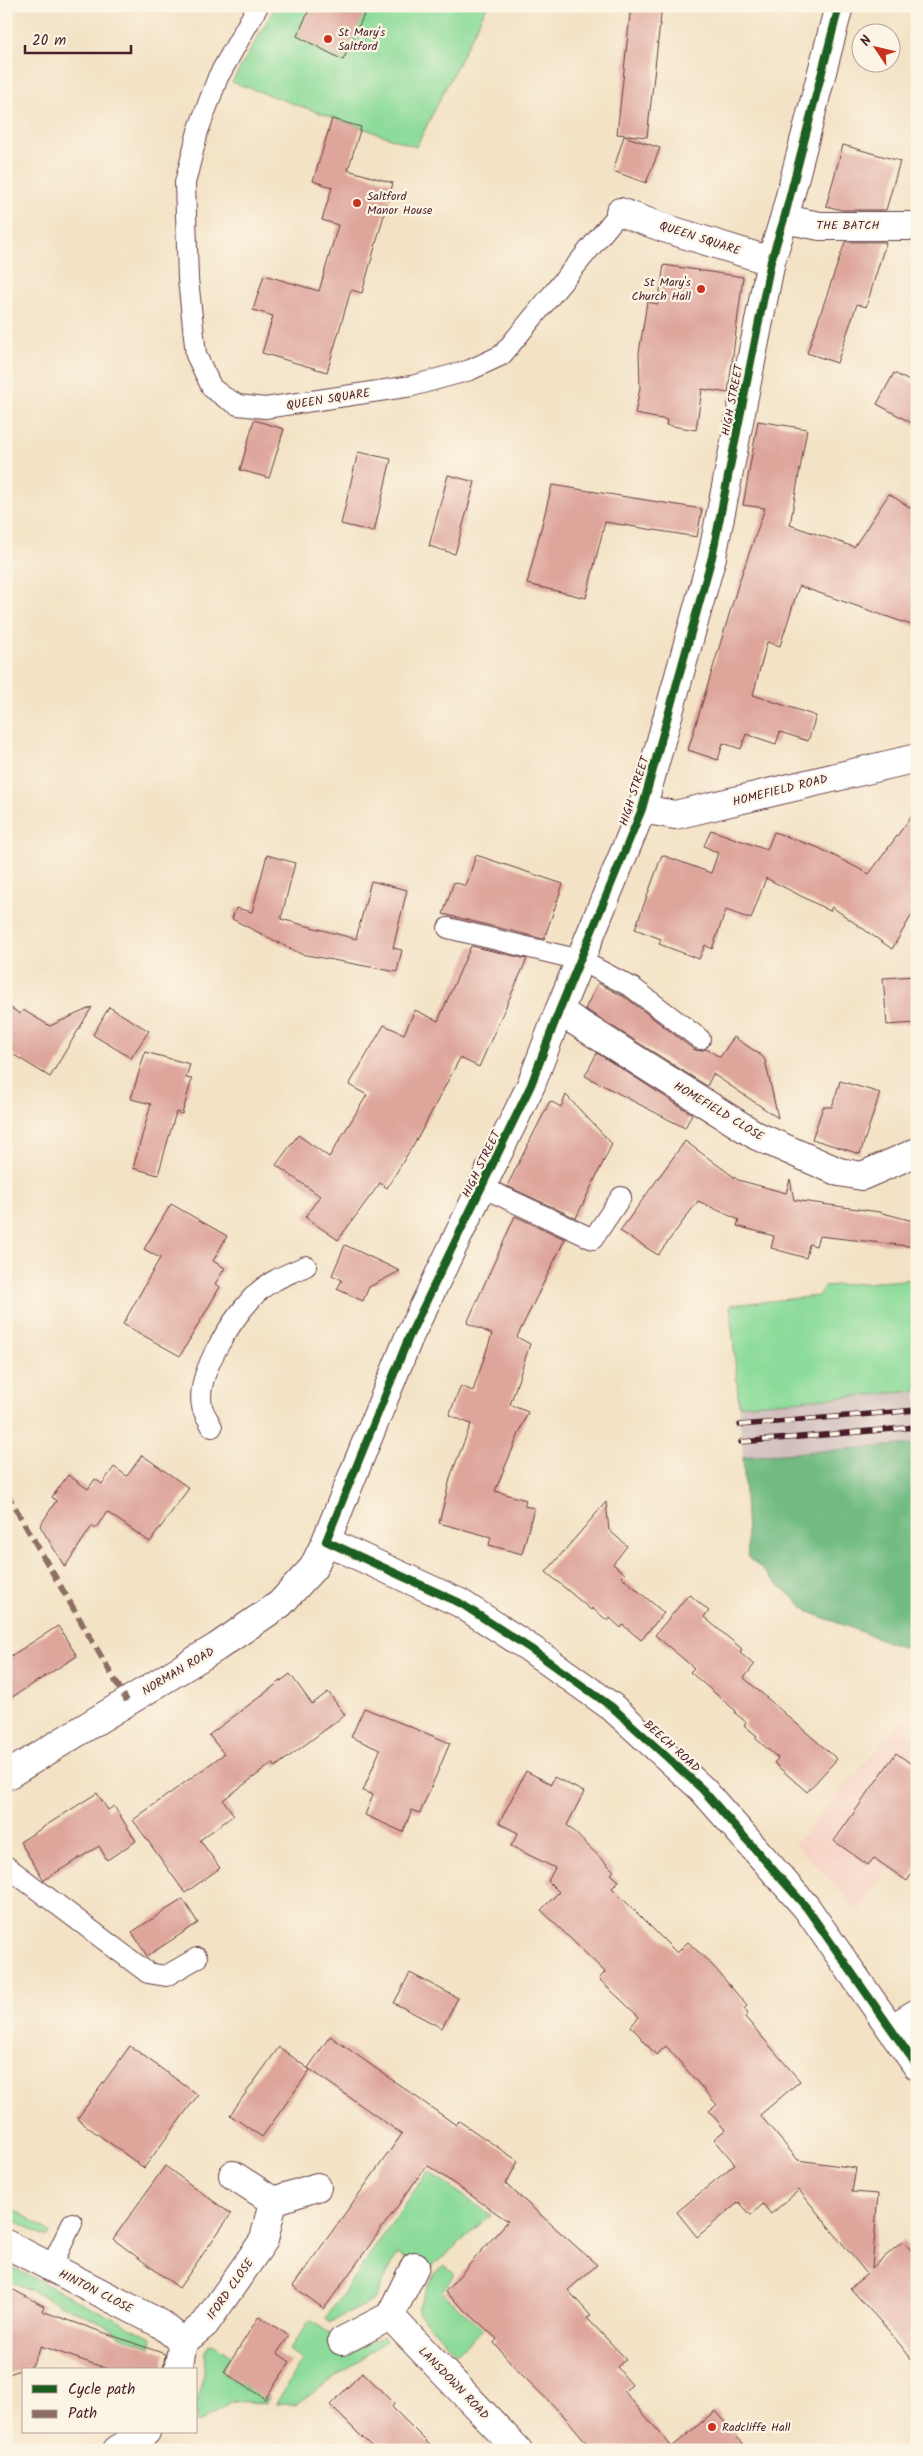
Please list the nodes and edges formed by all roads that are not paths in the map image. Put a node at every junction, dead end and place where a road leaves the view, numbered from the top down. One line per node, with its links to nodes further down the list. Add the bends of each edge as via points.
1 (258, 6): 3 (lane, QUEEN SQUARE, via 218,76 198,131 185,183 188,279 196,355 212,388 238,405 265,408 412,386 470,370 502,354)
2 (839, 6): 4 (street, HIGH STREET)
3 (620, 212): 6 (street, QUEEN SQUARE)
4 (784, 219): 5 (street, THE BATCH, via 820,226); 6 (street, HIGH STREET)
5 (915, 222)
6 (771, 261): 8 (street, HIGH STREET, via 712,557)
7 (917, 758): 8 (street, HOMEFIELD ROAD, via 675,815)
8 (642, 809): 10 (street, HIGH STREET)
9 (448, 928): 10 (lane)
10 (580, 960): 11 (street, HIGH STREET); 12 (lane, via 633,988)
11 (559, 1011): 13 (street, HOMEFIELD CLOSE, via 757,1136 839,1172 862,1176); 14 (street, HIGH STREET, via 531,1085)
12 (700, 1039)
13 (917, 1152)
14 (482, 1187): 15 (lane, via 593,1239); 18 (street, HIGH STREET, via 409,1337)
15 (621, 1197)
16 (306, 1266): 17 (lane, via 279,1278 253,1296 217,1349 205,1371 201,1389 202,1407)
17 (212, 1427)
18 (326, 1541): 19 (street, NORMAN ROAD, via 312,1568 280,1604 217,1647); 23 (street, BEECH ROAD, via 460,1603 612,1707 702,1789 806,1907)
19 (6, 1776)
20 (6, 1866): 21 (lane, via 148,1973 166,1976)
21 (197, 1958)
22 (917, 2013): 23 (street)
23 (891, 2029): 24 (street, BEECH ROAD)
24 (917, 2066)
25 (233, 2175): 27 (street)
26 (317, 2187): 27 (street)
27 (273, 2201): 34 (street, IFORD CLOSE, via 264,2240 205,2324)
28 (72, 2223): 31 (lane)
29 (6, 2244): 31 (street, HINTON CLOSE)
30 (415, 2266): 32 (street)
31 (51, 2267): 34 (street, HINTON CLOSE, via 161,2324)
32 (390, 2316): 33 (street); 38 (street, LANSDOWN ROAD)
33 (342, 2341)
34 (183, 2342): 35 (street)
35 (178, 2368)
36 (143, 2434): 37 (street)
37 (117, 2450)
38 (518, 2450)

